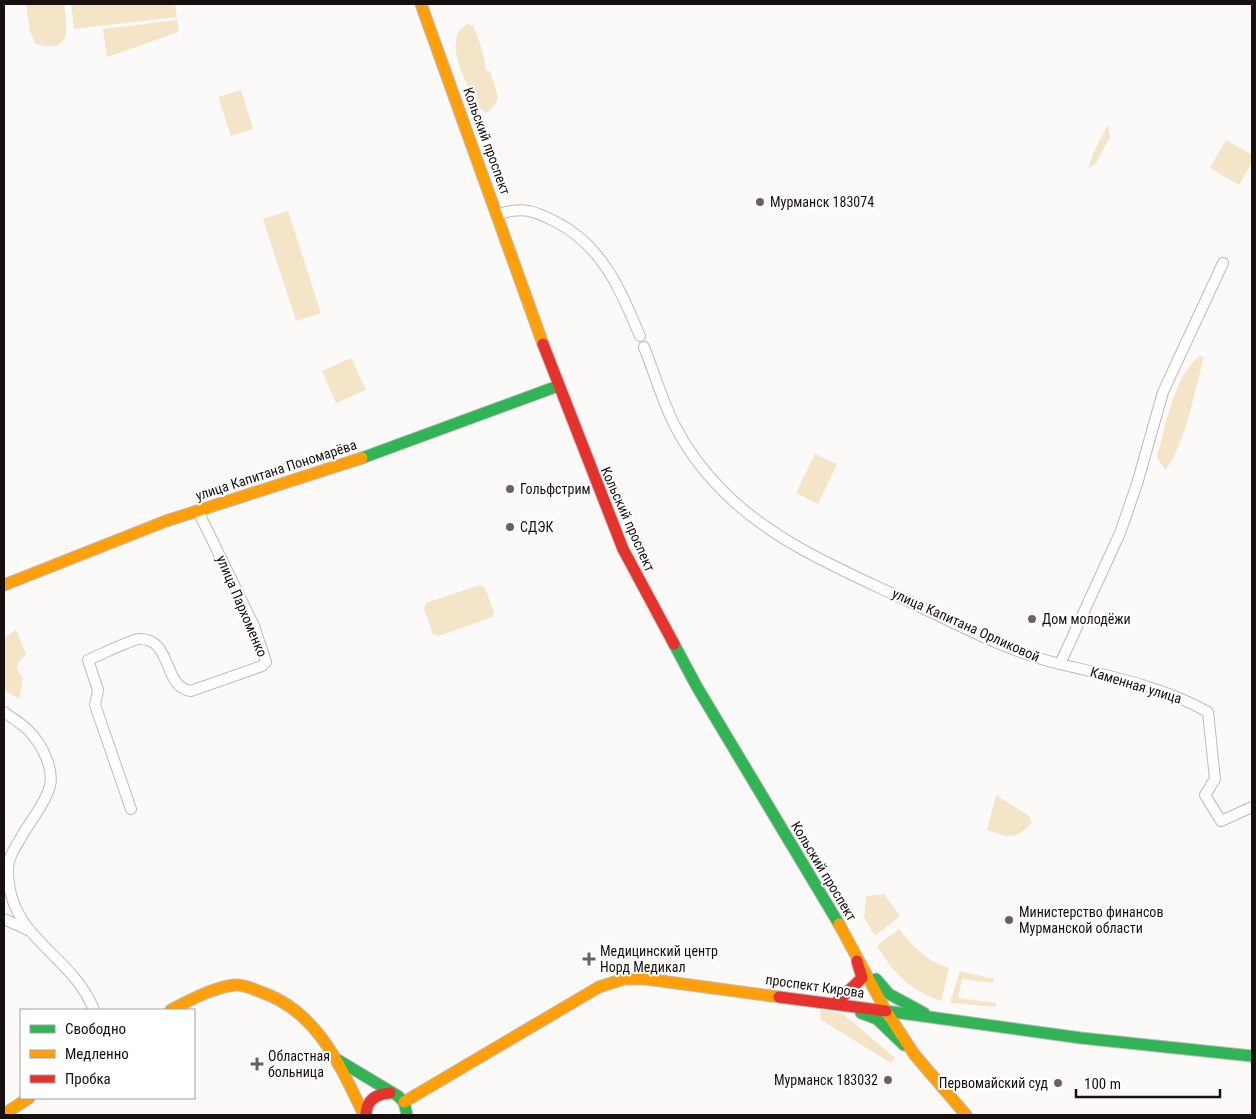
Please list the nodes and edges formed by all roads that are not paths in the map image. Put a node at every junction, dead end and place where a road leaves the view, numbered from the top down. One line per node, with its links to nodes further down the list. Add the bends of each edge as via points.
1 (420, 4): 2 (main road, Кольский проспект)
2 (498, 214): 4 (street, via 517,209 536,211 566,227 591,247 609,270); 6 (main road, Кольский проспект)
3 (1223, 263): 9 (street, via 1163,392 1120,533)
4 (640, 336)
5 (644, 347): 9 (street, улица Капитана Орликовой, via 674,424 696,459 723,491 756,520 809,553 926,610 1031,657)
6 (558, 386): 7 (main road, улица Капитана Пономарёва, via 374,454); 15 (main road, Кольский проспект, via 623,549 658,616)
7 (198, 511): 8 (main road, улица Капитана Пономарёва, via 122,537); 12 (street, улица Пархоменко, via 254,626 266,662 191,691 176,684 162,650 139,639 88,660 98,690 95,705)
8 (4, 585)
9 (1060, 664): 11 (street, Каменная улица, via 1163,691 1208,712 1214,779 1205,795 1221,821)
10 (4, 712): 14 (street, via 29,731 50,769 48,793 9,860 10,890 16,912)
11 (1252, 807)
12 (131, 809)
13 (4, 918): 14 (street)
14 (28, 930): 17 (street, via 70,970)
15 (855, 953): 16 (main road, via 862,978); 19 (main road, Кольский проспект); 20 (main road, via 889,994)
16 (835, 1004): 19 (main road, проспект Кирова); 21 (main road, via 877,1019); 26 (main road, проспект Кирова, via 646,979 613,981 599,986)
17 (93, 1009)
18 (173, 1009): 23 (main road, via 236,985 268,993 292,1004)
19 (886, 1011): 20 (main road, проспект Кирова); 21 (main road, Кольский проспект)
20 (936, 1019): 22 (main road, проспект Кирова)
21 (914, 1054): 30 (main road)
22 (1252, 1056)
23 (337, 1060): 24 (main road); 28 (main road)
24 (390, 1093): 26 (main road); 28 (main road, via 373,1097)
25 (27, 1099): 27 (main road)
26 (404, 1102): 29 (main road)
27 (4, 1114)
28 (365, 1115)
29 (407, 1115)
30 (966, 1115)

